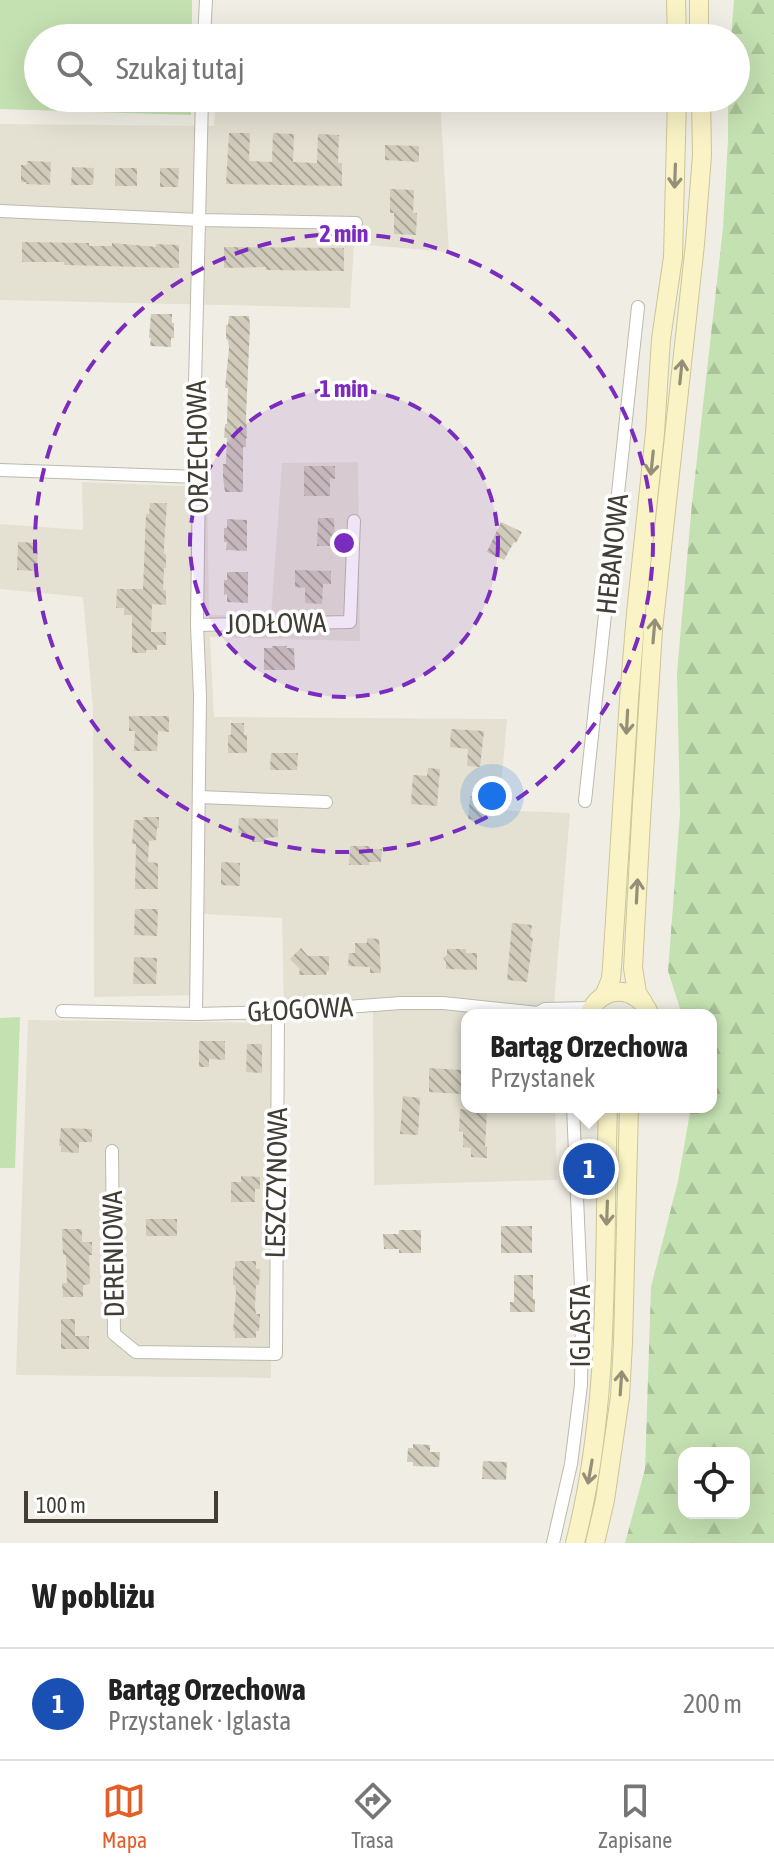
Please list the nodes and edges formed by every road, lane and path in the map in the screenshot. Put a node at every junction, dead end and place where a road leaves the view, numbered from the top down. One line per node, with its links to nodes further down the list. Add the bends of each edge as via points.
1 (206, 0): 4 (street)
2 (676, 0): 5 (main road)
3 (699, 0): 6 (main road)
4 (205, 24)
5 (677, 24)
6 (699, 24)
7 (202, 112): 11 (street, ORZECHOWA)
8 (677, 112): 21 (main road, one-way to 21, via 673,257 636,613 611,979)
9 (701, 112): 22 (main road, one-way to 9, via 633,968 646,741 695,244)
10 (0, 211): 11 (street)
11 (200, 220): 12 (street); 15 (street, ORZECHOWA, via 195,384)
12 (356, 223)
13 (638, 307): 19 (street, HEBANOWA)
14 (0, 470): 15 (street)
15 (199, 477): 17 (street, ORZECHOWA)
16 (354, 521): 17 (street, JODŁOWA, via 350,622)
17 (197, 625): 18 (street, ORZECHOWA)
18 (199, 797): 20 (street); 27 (street, ORZECHOWA)
19 (585, 801)
20 (326, 802)
21 (595, 1006): 22 (main road, via 611,993 628,993); 24 (street, GŁOGOWA)
22 (646, 1008)
23 (495, 1009): 26 (street, GŁOGOWA, via 401,1003)
24 (545, 1009)
25 (62, 1011): 27 (street, GŁOGOWA)
26 (278, 1012): 27 (street, GŁOGOWA); 32 (street, LESZCZYNOWA)
27 (196, 1014)
28 (573, 1113): 33 (street, IGLASTA, via 581,1385)
29 (608, 1113): 34 (main road, one-way to 34, via 599,1414)
30 (629, 1113): 35 (main road, one-way to 30, via 620,1397)
31 (112, 1151): 32 (street, DERENIOWA, via 114,1334 136,1352)
32 (276, 1354)
33 (553, 1543)
34 (575, 1543)
35 (595, 1543)

